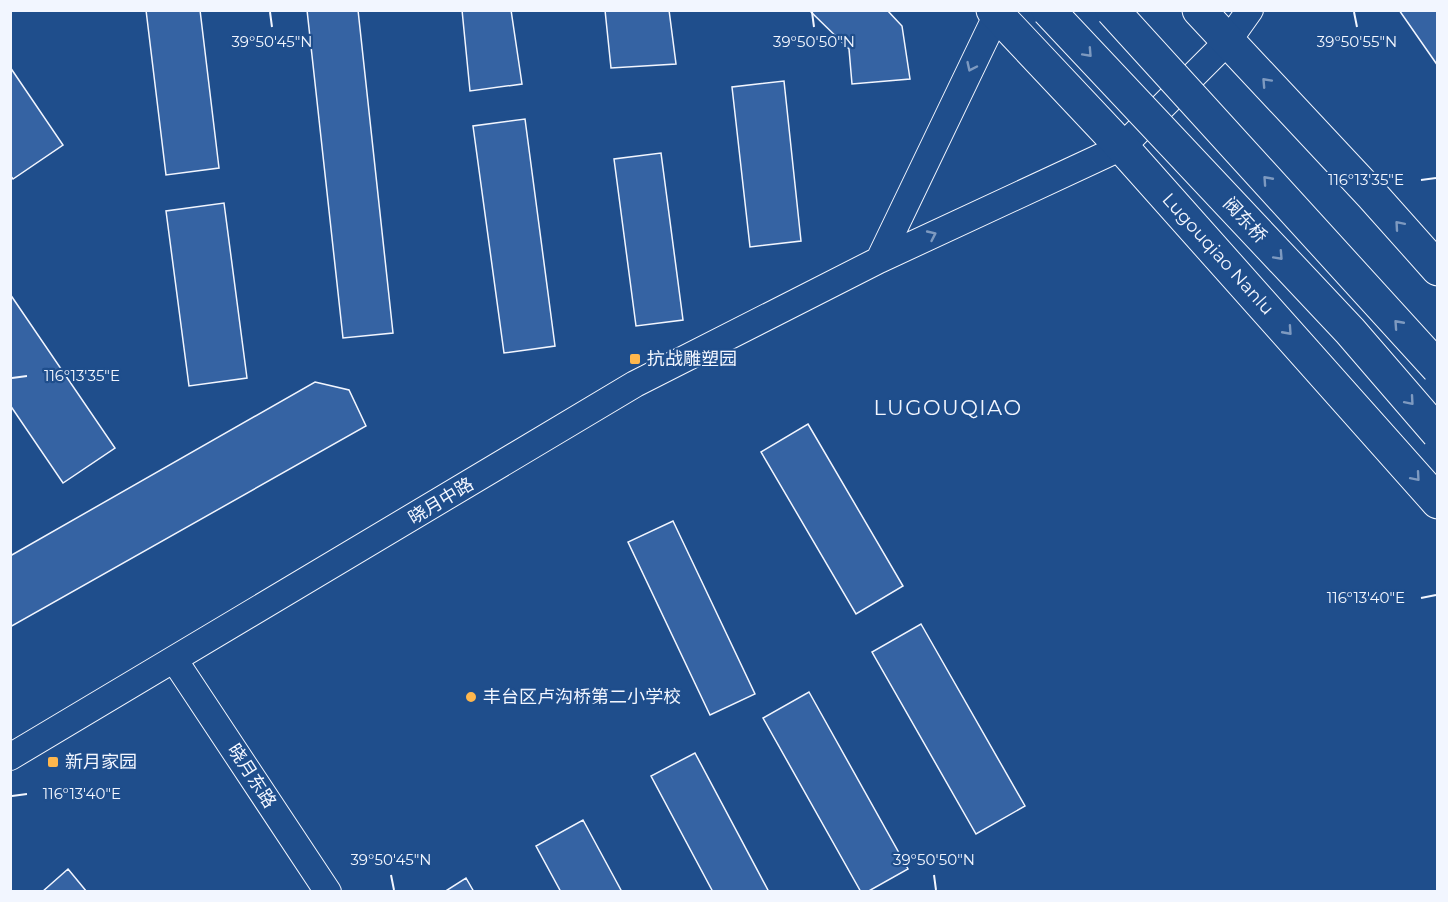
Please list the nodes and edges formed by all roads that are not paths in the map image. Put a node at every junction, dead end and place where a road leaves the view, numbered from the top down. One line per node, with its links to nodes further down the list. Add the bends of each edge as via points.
1 (1048, 10): 11 (highway, 阀东桥, one-way to 11, bridge, via 1350,332)
2 (1112, 10): 10 (highway, one-way to 2, bridge)
3 (1199, 10): 6 (highway)
4 (1250, 10): 6 (street)
5 (996, 12): 7 (highway, Lugouqiao Nanlu); 8 (street, one-way to 8)
6 (1228, 41): 7 (street); 9 (highway, one-way to 6)
7 (1122, 147): 8 (street, 晓月中路, one-way to 7); 12 (highway, Lugouqiao Nanlu, one-way to 12)
8 (879, 260): 13 (street, 晓月中路, via 635,384)
9 (1437, 269)
10 (1437, 368)
11 (1437, 433)
12 (1437, 502)
13 (175, 661): 14 (street, 晓月中路); 15 (street, 晓月东路)
14 (10, 757)
15 (328, 891)

